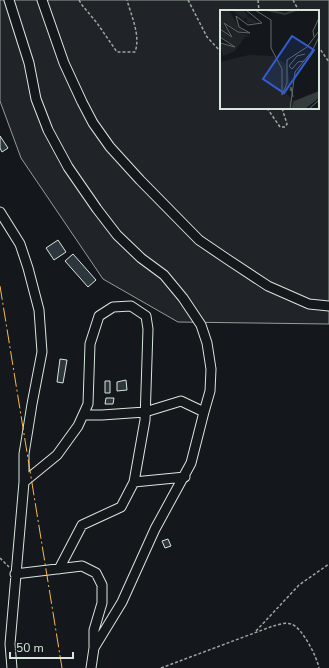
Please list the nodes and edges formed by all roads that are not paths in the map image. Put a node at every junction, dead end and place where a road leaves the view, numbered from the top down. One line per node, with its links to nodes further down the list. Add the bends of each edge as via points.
1 (9, 0): 6 (street, via 29,63 36,99 48,130 68,167 117,235 164,275 201,325 211,369 210,391)
2 (42, 0): 4 (street, via 64,63 93,123 110,147 140,180 199,240 227,259 268,286 309,304)
3 (0, 212): 9 (street, via 20,244 39,310 42,352 24,454)
4 (329, 306)
5 (145, 412): 6 (street, via 181,401); 7 (street); 7 (street, via 148,329 146,316 130,306 113,307 99,316 90,344 88,404); 10 (street)
6 (204, 412): 8 (street)
7 (83, 415): 9 (street, via 57,455)
8 (185, 477): 10 (street); 13 (street, via 155,529 122,602)
9 (24, 482): 12 (street)
10 (134, 482): 11 (street, via 121,507 82,525)
11 (59, 568): 12 (street); 13 (street, via 82,566 96,573 102,585 102,602 94,630)
12 (15, 574): 14 (street, via 10,644)
13 (94, 648): 15 (street)
14 (12, 668)
15 (90, 668)

